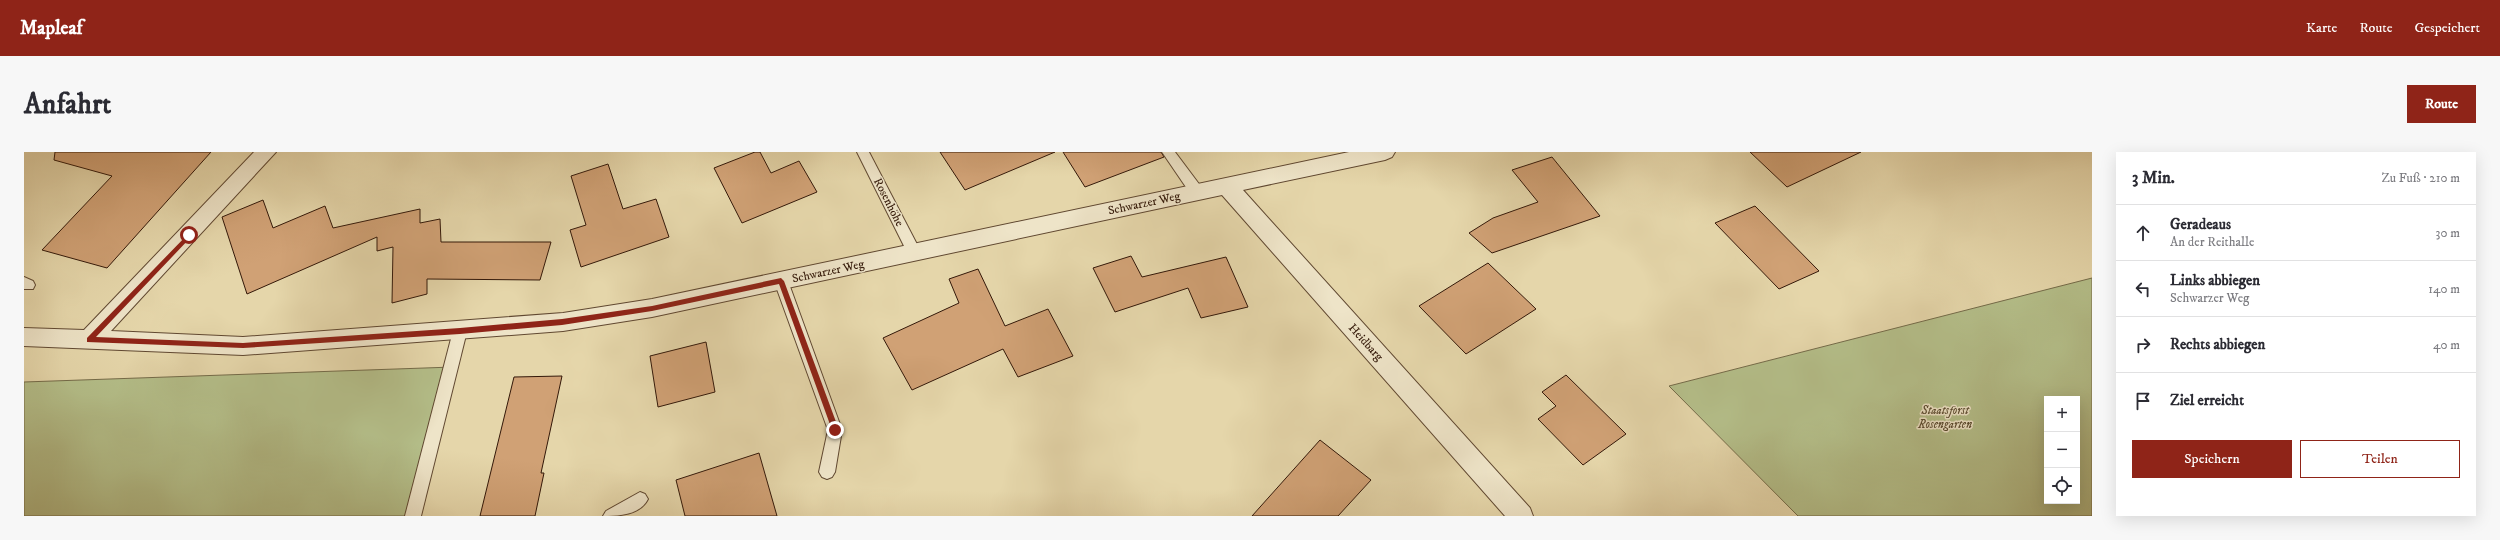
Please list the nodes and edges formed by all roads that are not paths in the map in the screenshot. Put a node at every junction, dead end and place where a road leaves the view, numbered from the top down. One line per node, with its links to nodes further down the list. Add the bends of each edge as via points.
1 (266, 152): 11 (street)
2 (863, 152): 7 (lane, Rosenhöhe)
3 (1168, 152): 6 (lane)
4 (1385, 152): 5 (street, Schwarzer Weg)
5 (1227, 186): 6 (street, Schwarzer Weg); 14 (street, Heidbarg)
6 (1197, 192): 7 (street, Schwarzer Weg)
7 (914, 252): 8 (street, Schwarzer Weg)
8 (781, 281): 9 (street, Schwarzer Weg, via 652,308 562,322); 12 (lane, via 835,430)
9 (460, 331): 11 (street, Schwarzer Weg, via 243,346); 15 (lane)
10 (24, 337): 11 (street, Schwarzer Weg)
11 (89, 340)
12 (827, 472)
13 (640, 499): 16 (lane)
14 (1508, 510)
15 (413, 516)
16 (611, 516)

